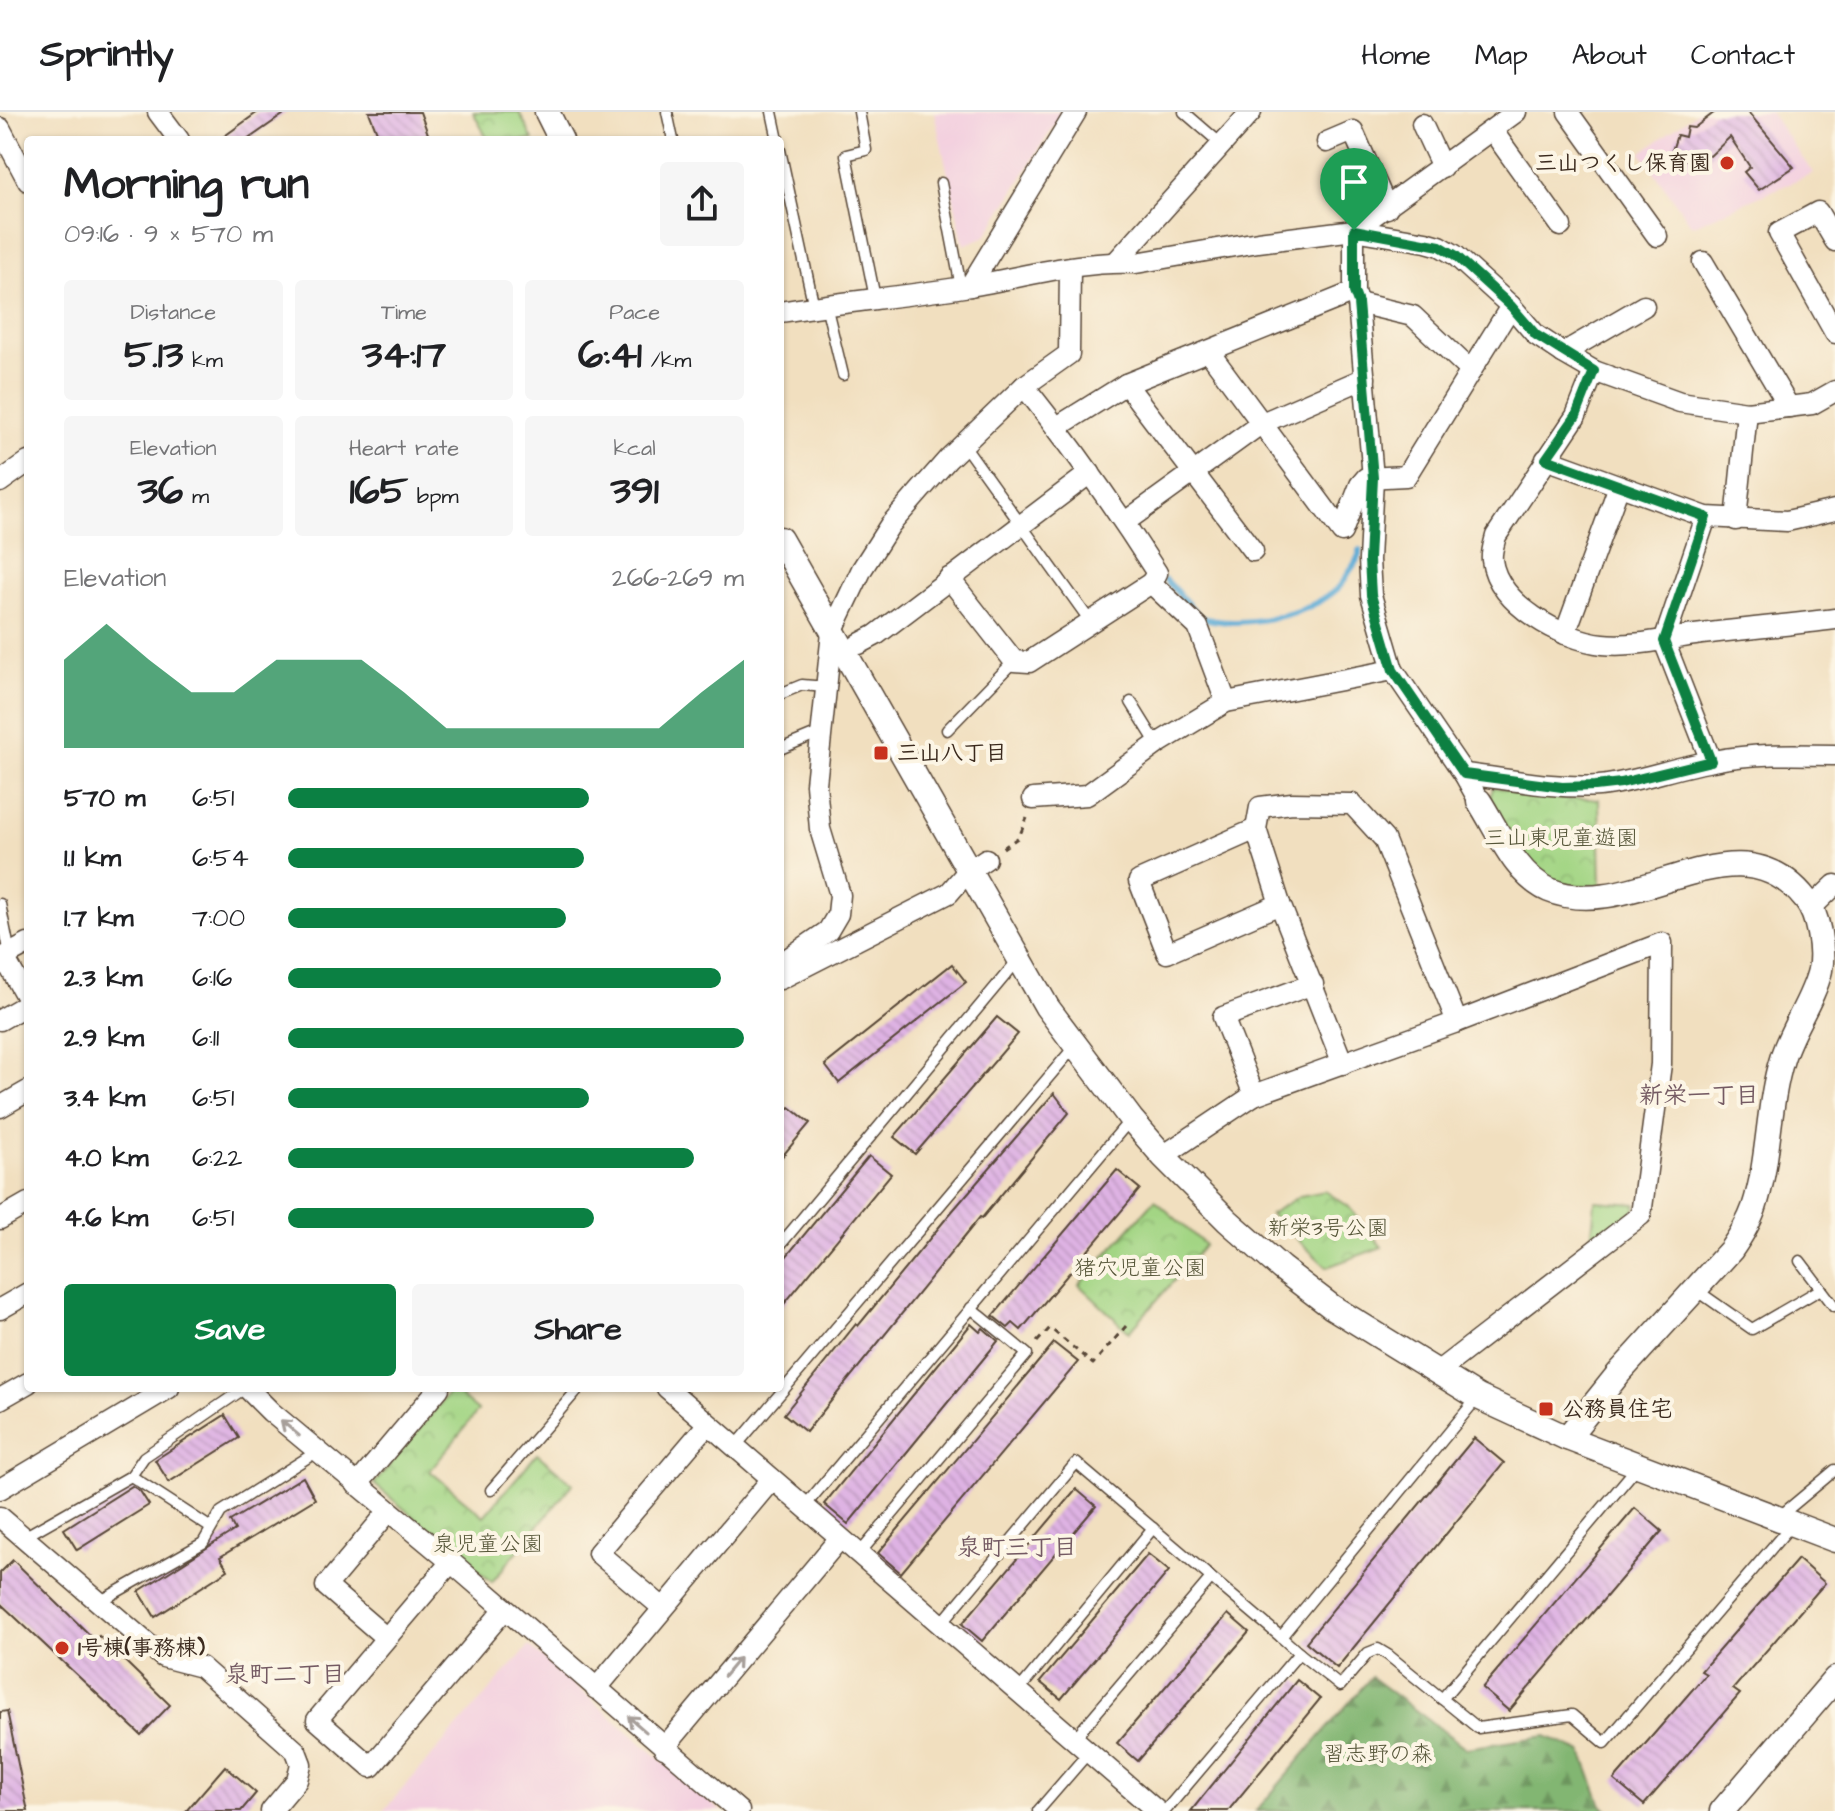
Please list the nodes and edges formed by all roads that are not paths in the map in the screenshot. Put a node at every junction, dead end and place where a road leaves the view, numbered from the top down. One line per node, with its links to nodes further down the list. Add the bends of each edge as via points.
1 (547, 112): 15 (street)
2 (667, 112): 16 (lane)
3 (772, 112): 17 (lane)
4 (859, 112): 33 (lane, via 866,150 846,155)
5 (1076, 112): 32 (street)
6 (1184, 112): 19 (lane)
7 (1251, 112): 19 (street)
8 (1516, 112): 13 (street)
9 (1568, 112): 27 (street)
10 (167, 115): 14 (street)
11 (1422, 124): 21 (street)
12 (0, 128): 22 (street)
13 (1492, 130): 21 (street); 25 (street)
14 (177, 136)
15 (559, 136)
16 (672, 136)
17 (777, 136)
18 (1327, 142): 24 (street, via 1353,131)
19 (1221, 144): 29 (street)
20 (784, 166): 35 (lane)
21 (1442, 167): 24 (street)
22 (24, 173)
23 (941, 183): 32 (lane)
24 (1387, 208): 26 (street)
25 (1561, 226)
26 (1354, 230): 29 (street); 34 (street); 36 (street, via 1440,246)
27 (1657, 236)
28 (1835, 241): 39 (street, via 1818,212 1779,233)
29 (1116, 262): 31 (street)
30 (1703, 262): 49 (street)
31 (1070, 268): 32 (street); 47 (street, via 1069,354)
32 (966, 286): 33 (street)
33 (875, 298): 35 (street)
34 (1356, 298): 40 (street); 42 (street, via 1413,316); 45 (street)
35 (820, 306): 38 (street); 44 (lane)
36 (1511, 306): 41 (street, via 1536,335); 42 (street)
37 (1644, 306): 41 (street)
38 (784, 311)
39 (1835, 333)
40 (1209, 352): 46 (street); 51 (street)
41 (1563, 353): 43 (street)
42 (1471, 371): 58 (street, via 1406,476)
43 (1594, 371): 50 (street, via 1680,402); 54 (street, via 1576,416)
44 (843, 375)
45 (1365, 378): 51 (street); 58 (street)
46 (1126, 384): 52 (street); 57 (street)
47 (1024, 386): 52 (street); 53 (street)
48 (1835, 391): 49 (street, via 1812,404)
49 (1789, 407): 50 (street)
50 (1747, 412): 63 (street)
51 (1262, 423): 57 (street); 58 (street, via 1342,532 1360,485)
52 (1057, 427): 56 (street)
53 (964, 445): 65 (lane); 72 (street, via 890,525)
54 (1546, 459): 60 (street); 73 (street, via 1496,536 1492,557 1494,570 1529,615)
55 (24, 465): 59 (street)
56 (1090, 473): 64 (street); 65 (street)
57 (1194, 473): 64 (street); 67 (street)
58 (1373, 478): 77 (street, via 1371,595)
59 (0, 482)
60 (1619, 486): 62 (street); 73 (street)
61 (1835, 510): 63 (street, via 1787,521)
62 (1706, 517): 63 (street); 74 (street)
63 (1736, 520)
64 (1125, 522): 69 (street, via 1157,573)
65 (1020, 525): 68 (street); 71 (lane)
66 (784, 546): 72 (street)
67 (1253, 551)
68 (949, 578): 75 (street); 76 (street)
69 (1151, 583): 71 (street); 81 (street, via 1198,627)
70 (1835, 619): 74 (street)
71 (1090, 621): 76 (street, via 1029,662)
72 (832, 632): 78 (street); 92 (street)
73 (1565, 634): 74 (street, via 1602,644)
74 (1664, 641): 87 (street)
75 (859, 644)
76 (1014, 661): 82 (lane)
77 (1393, 670): 81 (street); 88 (street)
78 (826, 687): 79 (lane, via 802,685); 83 (street)
79 (784, 692)
80 (1131, 702): 84 (lane)
81 (1226, 702): 84 (street)
82 (947, 730)
83 (821, 732): 85 (lane); 99 (street, via 817,799 820,829 840,895 838,914 828,931)
84 (1157, 744): 89 (street, via 1087,795)
85 (784, 747)
86 (1835, 755): 87 (street, via 1784,753)
87 (1711, 761): 88 (street, via 1595,786 1562,787)
88 (1464, 774): 90 (street)
89 (1033, 799)
90 (1479, 801): 96 (street, via 1523,871 1549,889 1607,896 1719,865 1756,866 1784,879)
91 (1256, 829): 95 (street); 95 (street, via 1139,881 1167,953); 106 (street, via 1260,807 1352,804 1384,839)
92 (977, 865): 98 (street); 101 (street, via 949,893)
93 (1835, 885): 96 (street)
94 (0, 904): 97 (lane)
95 (1280, 904): 102 (street)
96 (1812, 907): 100 (street)
97 (11, 954): 103 (street)
98 (1018, 960): 107 (street); 116 (lane)
99 (784, 961)
100 (1828, 966): 118 (street, via 1782,1057 1754,1209 1731,1250)
101 (784, 977)
102 (1313, 984): 108 (street); 110 (street, via 1223,1017)
103 (24, 991)
104 (24, 1005): 105 (street)
105 (0, 1020)
106 (1457, 1022): 108 (street); 124 (street, via 1662,943 1661,1064 1641,1215)
107 (1075, 1046): 112 (street); 126 (lane)
108 (1343, 1064): 110 (street)
109 (24, 1093): 111 (street)
110 (1254, 1095): 113 (street)
111 (0, 1107)
112 (1131, 1119): 113 (street); 122 (lane)
113 (1163, 1156): 124 (street, via 1281,1268)
114 (24, 1205): 115 (street)
115 (0, 1219)
116 (784, 1240)
117 (1800, 1261): 119 (lane)
118 (1695, 1289): 119 (lane, via 1752,1329); 137 (street)
119 (1821, 1289): 121 (lane)
120 (24, 1295): 123 (street)
121 (1834, 1306)
122 (971, 1308): 147 (lane); 156 (lane, via 1027,1354)
123 (0, 1309)
124 (1436, 1373): 134 (street)
125 (24, 1385): 135 (street)
126 (784, 1389)
127 (162, 1392): 145 (street)
128 (240, 1392): 142 (lane, via 144,1457)
129 (250, 1392): 139 (street, one-way to 129)
130 (436, 1392): 144 (street)
131 (576, 1392): 146 (lane)
132 (671, 1392): 136 (street)
133 (782, 1392): 138 (lane)
134 (1478, 1397): 137 (street); 164 (lane)
135 (0, 1399)
136 (707, 1425): 138 (street); 160 (street, via 598,1553)
137 (1567, 1438): 140 (street)
138 (735, 1447): 143 (street)
139 (318, 1451): 144 (street); 151 (lane, via 221,1512)
140 (1638, 1466): 150 (street); 169 (lane)
141 (1835, 1470): 150 (lane)
142 (131, 1476): 151 (lane); 153 (lane)
143 (772, 1479): 147 (street); 160 (street)
144 (357, 1485): 148 (street)
145 (0, 1489)
146 (491, 1490)
147 (804, 1507): 154 (street)
148 (389, 1511): 157 (street); 163 (street, via 326,1586)
149 (0, 1517): 153 (street)
150 (1786, 1520): 155 (street); 169 (lane, via 1605,1743 1572,1715 1478,1728)
151 (211, 1528): 159 (lane, via 203,1543)
152 (1153, 1528): 158 (lane); 162 (lane, via 1076,1463); 168 (lane)
153 (24, 1537): 159 (street)
154 (840, 1538): 156 (street); 171 (street, one-way to 154)
155 (1835, 1540)
156 (859, 1554): 162 (street)
157 (451, 1562): 161 (street); 163 (street)
158 (1211, 1578): 164 (lane); 170 (lane)
159 (99, 1602): 172 (street, via 163,1657 201,1667 296,1751 301,1764 297,1780)
160 (663, 1608): 167 (street)
161 (504, 1610): 163 (street, via 371,1767 317,1720); 167 (street)
162 (941, 1624): 168 (street)
163 (385, 1637)
164 (1281, 1637): 165 (lane)
165 (1299, 1653): 169 (lane, via 1340,1686 1368,1653 1378,1649); 176 (lane)
166 (1835, 1679): 177 (street)
167 (596, 1689): 171 (street, one-way to 167)
168 (1018, 1691): 170 (street)
169 (1442, 1699)
170 (1082, 1746): 174 (lane); 175 (street)
171 (664, 1748): 173 (street)
172 (271, 1811)
173 (739, 1811)
174 (1038, 1811)
175 (1157, 1811)
176 (1165, 1811)
177 (1722, 1811)

